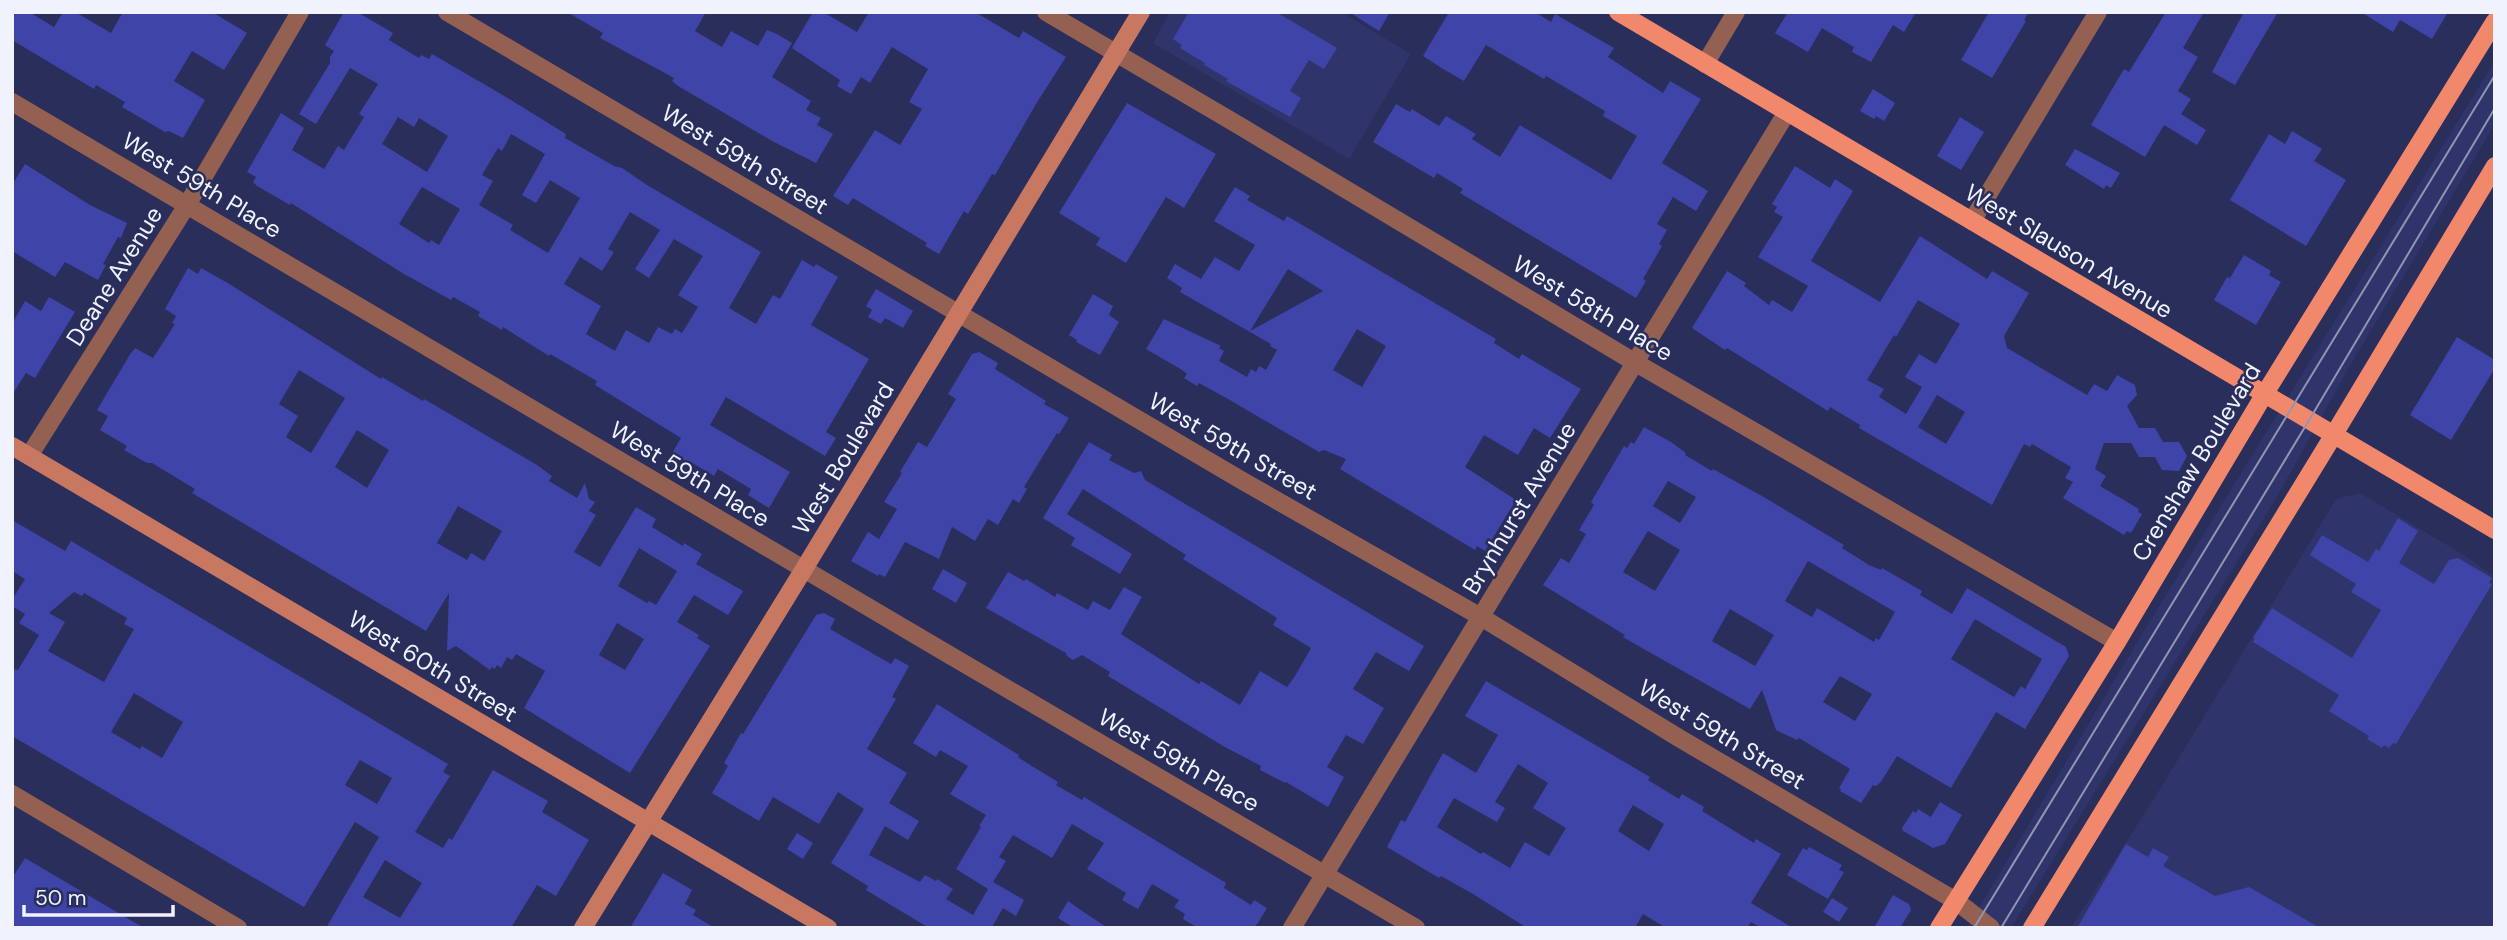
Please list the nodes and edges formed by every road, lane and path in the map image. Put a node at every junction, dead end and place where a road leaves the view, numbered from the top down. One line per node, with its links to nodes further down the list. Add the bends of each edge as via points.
1 (300, 12): 14 (street, Deane Avenue)
2 (447, 12): 16 (street, West 59th Street)
3 (1046, 12): 9 (street, West 58th Place)
4 (1141, 12): 9 (main road, West Boulevard)
5 (1618, 12): 10 (main road, West Slauson Avenue)
6 (1736, 12): 10 (street)
7 (2098, 12): 15 (street)
8 (2495, 21): 18 (main road, Crenshaw Boulevard)
9 (1116, 54): 16 (main road, West Boulevard); 17 (street, West 58th Place)
10 (1705, 65): 12 (main road, West Slauson Avenue)
11 (12, 102): 14 (street, West 59th Place)
12 (1787, 112): 15 (main road, West Slauson Avenue); 17 (street, Brynhurst Avenue)
13 (2495, 166): 19 (main road)
14 (187, 205): 21 (street, Deane Avenue); 23 (street, West 59th Place)
15 (1972, 221): 18 (main road, West Slauson Avenue)
16 (959, 314): 23 (main road, West Boulevard); 24 (street, West 59th Street)
17 (1636, 362): 24 (street, Brynhurst Avenue); 25 (street, West 58th Place)
18 (2264, 395): 19 (main road, West Slauson Avenue); 25 (main road, Crenshaw Boulevard)
19 (2333, 436): 22 (main road, West Slauson Avenue); 37 (main road)
20 (12, 446): 21 (main road, West 60th Street)
21 (30, 456): 27 (main road, West 60th Street)
22 (2495, 530)
23 (804, 569): 27 (main road, West Boulevard); 28 (street, West 59th Place)
24 (1481, 617): 28 (street, Brynhurst Avenue); 29 (street, West 59th Street)
25 (2117, 642): 29 (main road, Crenshaw Boulevard)
26 (12, 794): 30 (street)
27 (647, 821): 31 (main road, West Boulevard); 32 (main road, West 60th Street)
28 (1325, 874): 33 (street, Brynhurst Avenue); 34 (street, West 59th Place)
29 (1956, 901): 35 (main road, Crenshaw Boulevard); 36 (street, West 59th Street)
30 (238, 928)
31 (583, 928)
32 (828, 928)
33 (1292, 928)
34 (1416, 928)
35 (1939, 928)
36 (1991, 928)
37 (2032, 928)

